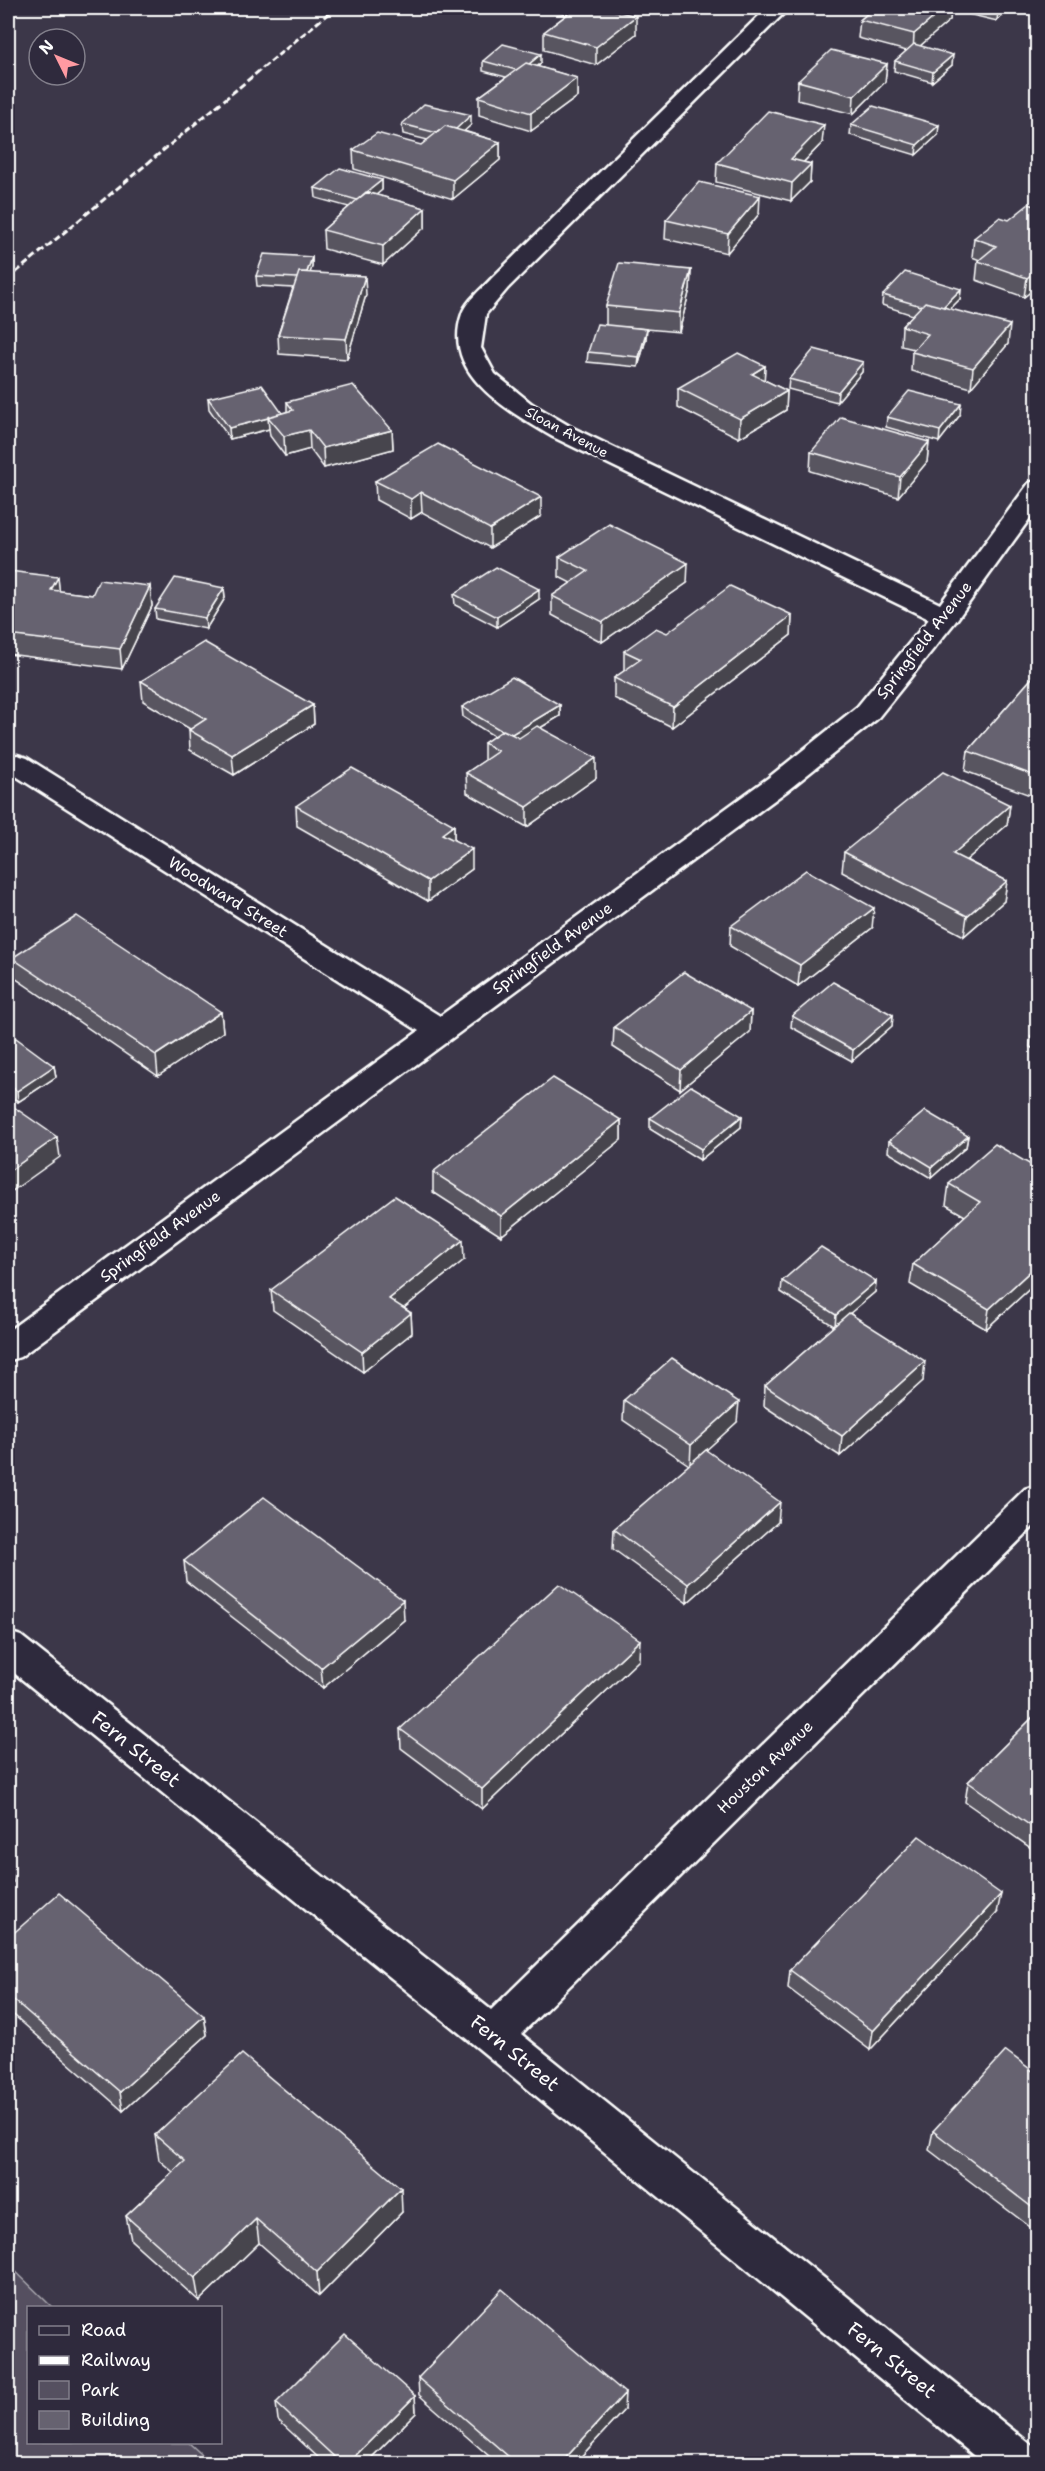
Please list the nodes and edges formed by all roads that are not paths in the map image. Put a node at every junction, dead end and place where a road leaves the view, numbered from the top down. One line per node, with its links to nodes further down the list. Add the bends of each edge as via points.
1 (778, 8): 3 (street, Sloan Avenue, via 500,283 474,313 469,348 485,378 523,409 562,432)
2 (1038, 488): 3 (street, Springfield Avenue)
3 (945, 616): 5 (street, Springfield Avenue, via 867,712 778,784)
4 (16, 764): 5 (street, Woodward Street)
5 (440, 1030): 6 (street, Springfield Avenue)
6 (8, 1348)
7 (1038, 1498): 9 (street, Houston Avenue)
8 (8, 1647): 9 (street, Fern Street)
9 (492, 2034): 10 (street, Fern Street)
10 (1019, 2463)

